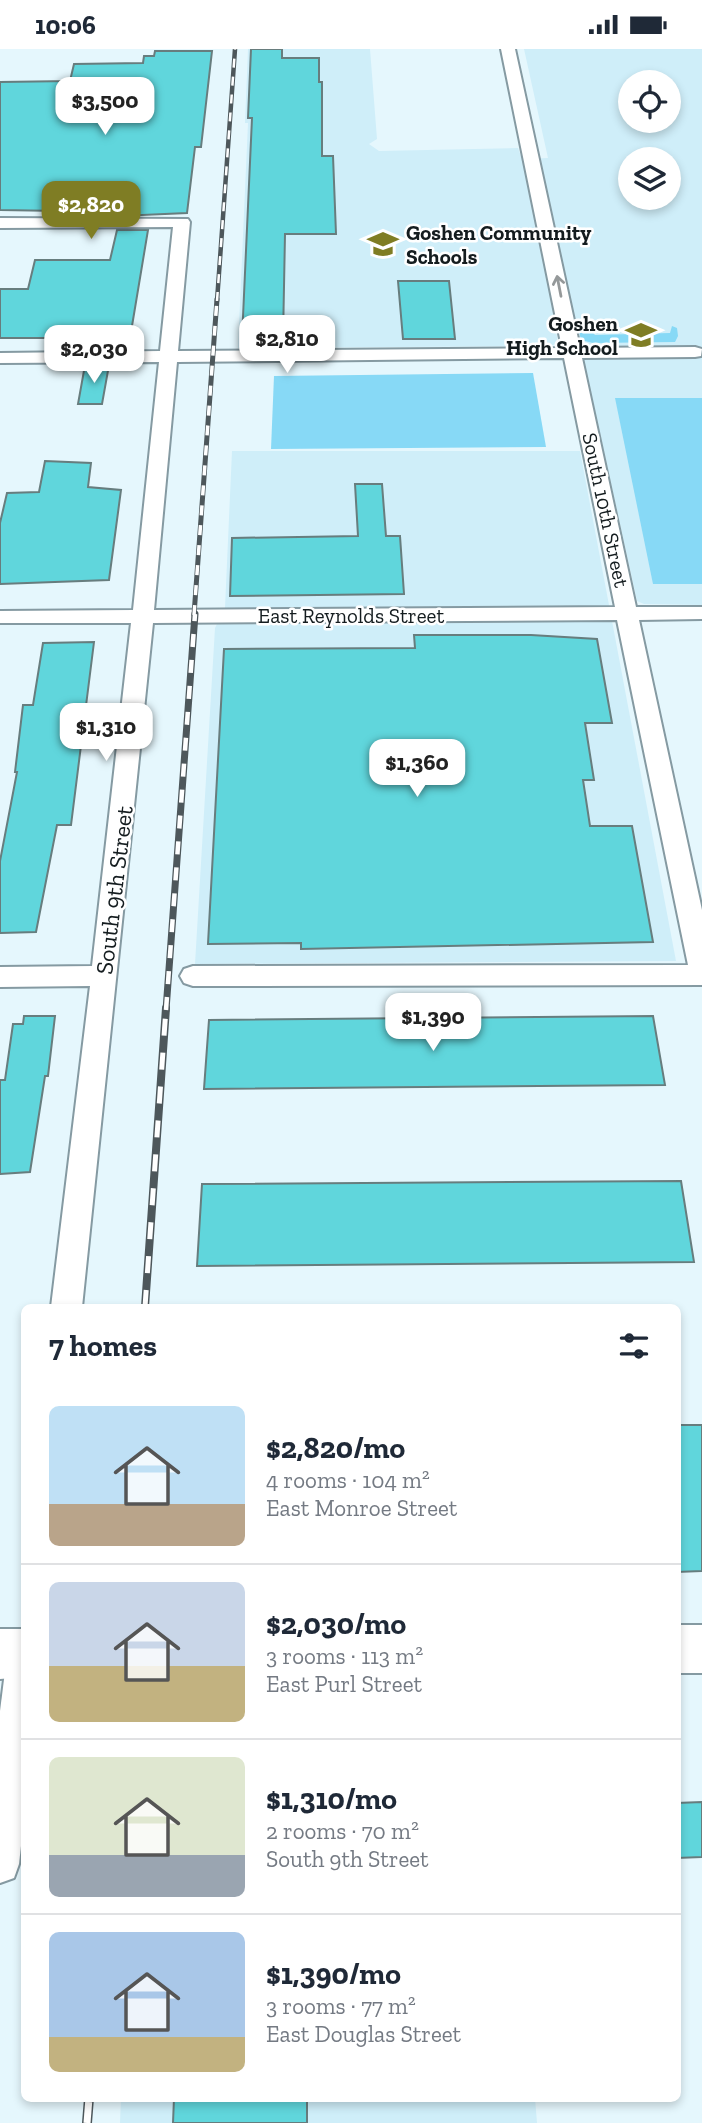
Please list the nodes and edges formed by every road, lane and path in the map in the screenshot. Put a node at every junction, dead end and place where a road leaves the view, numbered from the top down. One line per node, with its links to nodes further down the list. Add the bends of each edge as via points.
1 (508, 49): 4 (street, South 10th Street, one-way to 1)
2 (0, 223): 5 (street, South 9th Street, via 182,222)
3 (695, 352): 4 (street)
4 (573, 353): 5 (street); 7 (street, South 10th Street)
5 (169, 357): 6 (street); 9 (street, South 9th Street)
6 (0, 358)
7 (628, 613): 8 (street, East Reynolds Street); 9 (street, East Reynolds Street); 11 (street, South 10th Street)
8 (702, 613)
9 (143, 616): 10 (street, East Reynolds Street); 12 (street, South 9th Street)
10 (0, 617)
11 (702, 973): 13 (street)
12 (104, 976): 14 (street); 15 (street, South 9th Street)
13 (193, 976)
14 (0, 977)
15 (66, 1304)
16 (681, 1649): 17 (main road)
17 (702, 1649)
18 (21, 1653): 19 (main road)
19 (0, 1654)
20 (21, 1689): 21 (street)
21 (0, 1864)

